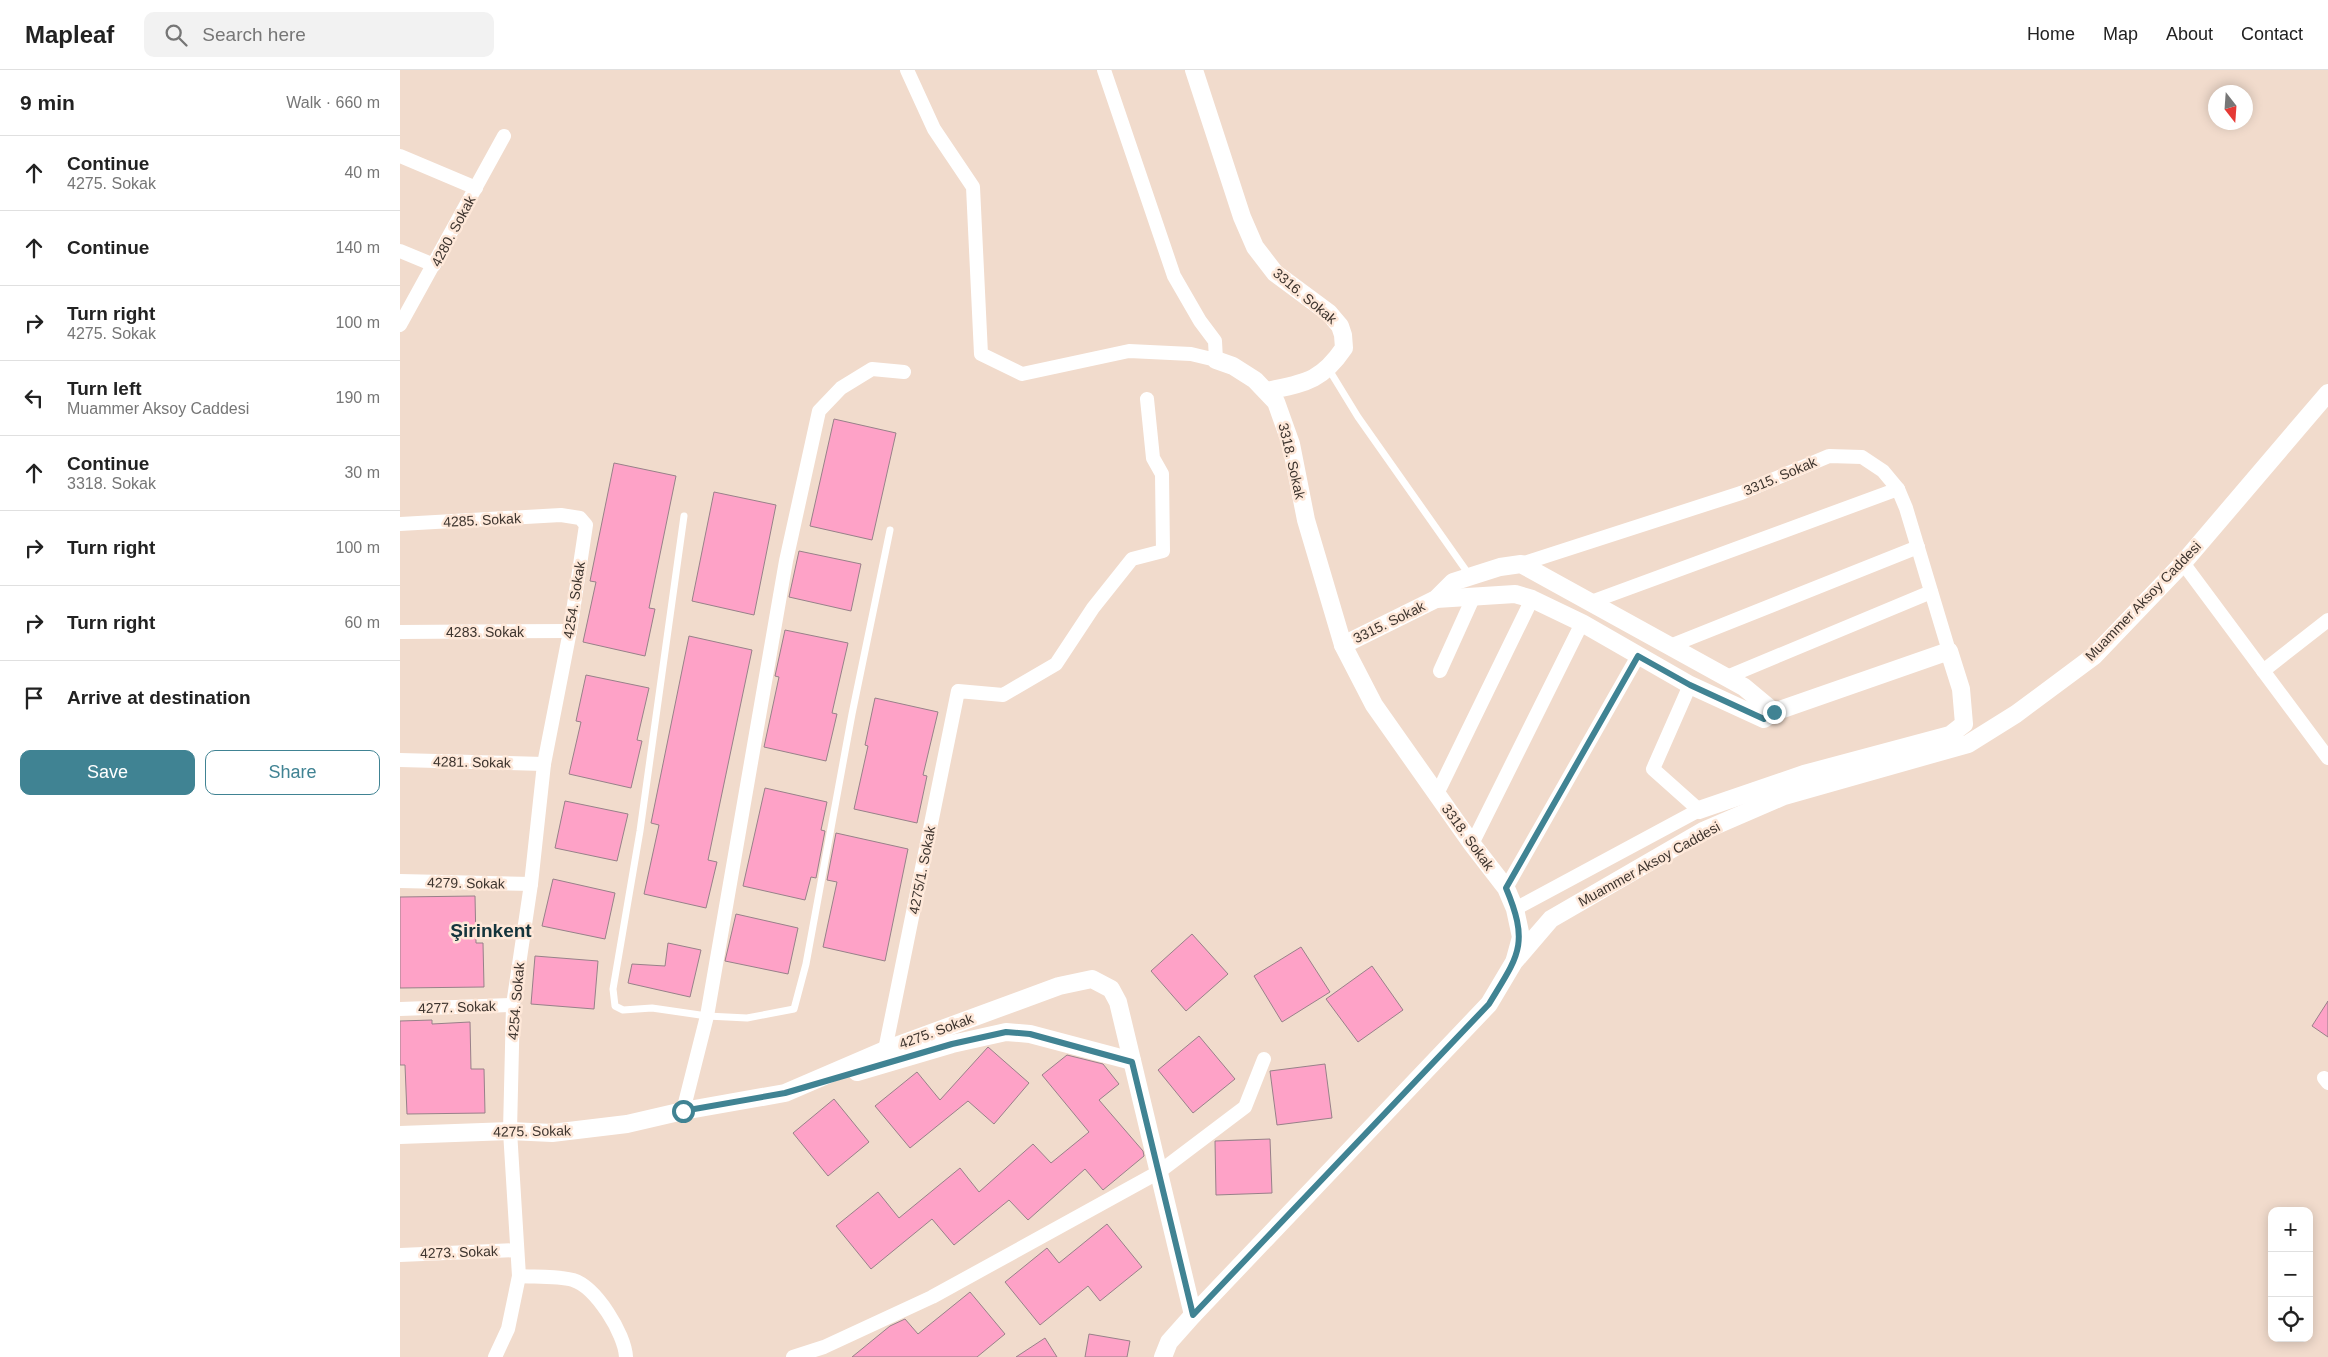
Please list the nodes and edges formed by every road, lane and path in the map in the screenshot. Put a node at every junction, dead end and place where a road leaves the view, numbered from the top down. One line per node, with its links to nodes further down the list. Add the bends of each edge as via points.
1 (907, 70): 10 (street, 3318. Sokak, via 934,129 973,187 981,354 1022,374 1129,351 1191,354)
2 (1104, 70): 10 (street, via 1174,276 1215,340)
3 (1194, 70): 11 (street, 3316. Sokak, via 1242,217 1255,247 1275,273 1329,313 1340,326 1344,348)
4 (504, 136): 6 (street, 4280. Sokak)
5 (400, 156): 6 (street)
6 (476, 188): 8 (street, 4280. Sokak)
7 (400, 251): 8 (street)
8 (434, 265): 9 (street, 4280. Sokak)
9 (400, 324)
10 (1216, 360): 13 (street, 3318. Sokak, via 1233,366)
11 (1328, 368): 13 (street, via 1309,380); 24 (lane, via 1358,417)
12 (904, 372): 56 (street, via 872,369 841,388 819,411 786,561)
13 (1267, 391): 34 (street, 3318. Sokak, via 1276,402 1291,444 1306,520)
14 (2328, 393): 22 (street, Muammer Aksoy Caddesi)
15 (1147, 399): 57 (street, 4275/1. Sokak, via 1153,458 1162,474 1163,551 1132,559 1093,608 1056,664 1003,695 958,691)
16 (1898, 489): 21 (street, 3315. Sokak); 23 (street, 3315. Sokak, via 1883,471 1862,457 1829,456 1740,493); 29 (street)
17 (684, 516): 56 (lane, via 640,831 613,988 616,1006 623,1010 652,1008)
18 (401, 525): 19 (street, 4285. Sokak, via 561,516 580,518)
19 (586, 525): 32 (street, 4254. Sokak)
20 (890, 530): 56 (lane, via 806,964 794,1009 747,1018)
21 (1918, 547): 25 (street, 3315. Sokak); 35 (street)
22 (2183, 563): 39 (street); 53 (street, Muammer Aksoy Caddesi, via 2094,656 2016,714 1968,744 1784,796 1703,831 1551,919)
23 (1521, 564): 24 (street); 29 (street)
24 (1471, 576): 27 (street, via 1454,582)
25 (1931, 592): 36 (street, 3315. Sokak); 40 (street)
26 (1473, 598): 27 (street); 28 (street, via 1515,594); 38 (street)
27 (1436, 599): 34 (street, 3315. Sokak)
28 (1532, 599): 31 (street); 46 (street)
29 (1591, 602): 35 (street)
30 (2328, 620): 39 (street)
31 (1582, 623): 37 (street); 48 (street)
32 (570, 631): 33 (street, 4283. Sokak); 45 (street, 4254. Sokak)
33 (400, 632)
34 (1343, 645): 46 (street, 3318. Sokak, via 1374,706)
35 (1670, 646): 40 (street)
36 (1949, 651): 42 (street); 47 (street, via 1961,689 1964,724 1950,734 1804,774)
37 (1638, 656): 41 (street); 51 (street)
38 (1440, 671)
39 (2263, 671): 43 (street)
40 (1727, 677): 42 (street)
41 (1690, 685): 42 (street, via 1764,719); 47 (street, via 1653,769)
42 (1774, 712)
43 (2328, 758)
44 (400, 760): 45 (street, 4281. Sokak)
45 (544, 764): 50 (street, 4254. Sokak)
46 (1437, 794): 48 (street, 3318. Sokak)
47 (1700, 810): 52 (street)
48 (1472, 844): 51 (street, 3318. Sokak)
49 (400, 881): 50 (street, 4279. Sokak)
50 (531, 884): 54 (street, 4254. Sokak)
51 (1506, 888): 52 (street, 3318. Sokak)
52 (1515, 909): 53 (street, 3318. Sokak, via 1521,938)
53 (1514, 962): 68 (street, Muammer Aksoy Caddesi, via 1489,1004)
54 (513, 1005): 55 (street, 4277. Sokak); 62 (street, 4254. Sokak)
55 (400, 1009)
56 (707, 1016): 61 (street)
57 (885, 1050): 59 (street, 4275. Sokak, via 1059,986 1092,979 1111,989 1118,1002); 60 (street, 4275. Sokak)
58 (1264, 1059): 64 (street, via 1245,1107)
59 (1132, 1062): 60 (street, via 1030,1034 1006,1032 952,1044); 64 (street, 4275. Sokak)
60 (785, 1093): 61 (street, 4275. Sokak)
61 (683, 1111): 62 (street, 4275. Sokak, via 627,1124 552,1133)
62 (510, 1131): 63 (street, 4275. Sokak); 65 (street, 4254. Sokak)
63 (400, 1134)
64 (1159, 1172): 68 (street, 4275. Sokak); 71 (street, via 932,1297 824,1347)
65 (517, 1250): 66 (street, 4273. Sokak); 67 (street, 4254. Sokak)
66 (400, 1255)
67 (519, 1276): 69 (street, 4254. Sokak, via 508,1329); 70 (street, via 574,1280 593,1294 611,1317 625,1347)
68 (1193, 1315): 72 (street, Muammer Aksoy Caddesi, via 1169,1342)
69 (496, 1357)
70 (626, 1357)
71 (793, 1357)
72 (1163, 1357)

